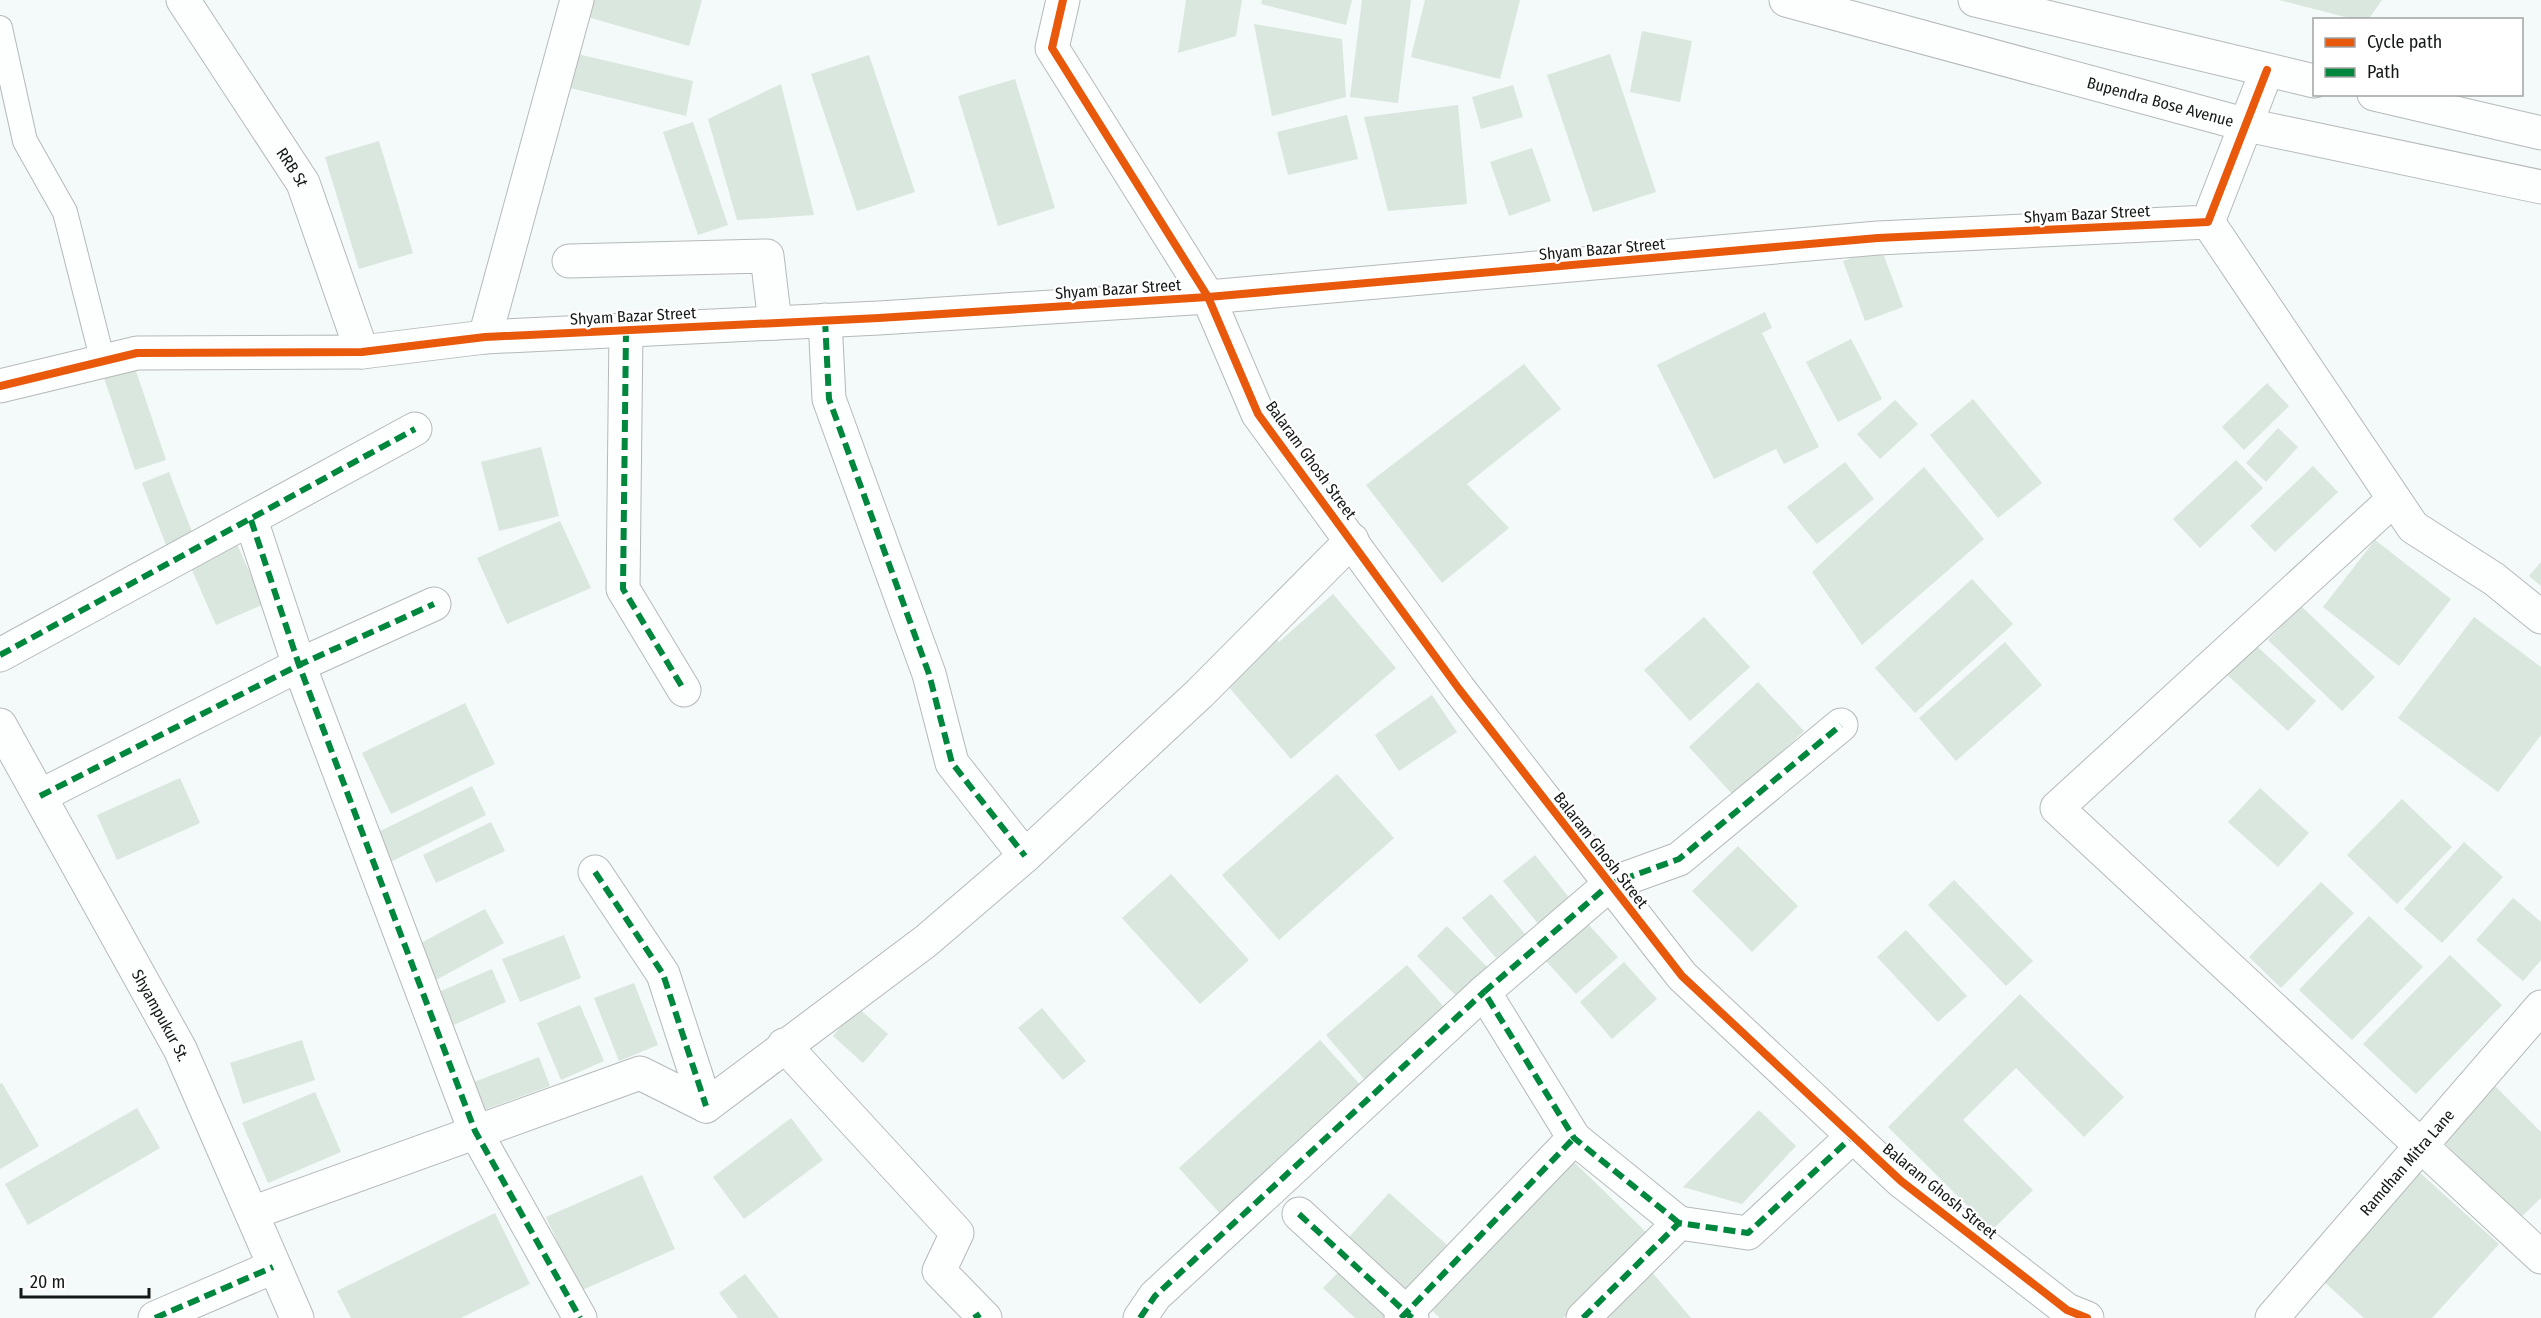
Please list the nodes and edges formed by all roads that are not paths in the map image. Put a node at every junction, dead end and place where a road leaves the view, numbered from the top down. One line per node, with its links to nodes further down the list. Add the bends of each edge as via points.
1 (183, 0): 20 (street, RRB St, via 303,183)
2 (577, 0): 19 (street)
3 (1063, 0): 15 (street, Balaram Ghosh Street, via 1052,48)
4 (1786, 0): 10 (street, Bupendra Bose Avenue)
5 (1974, 0): 7 (street)
6 (0, 28): 21 (lane, via 25,141 65,212)
7 (2267, 70): 8 (street); 10 (street)
8 (2313, 81)
9 (2383, 96): 11 (street)
10 (2247, 125): 12 (street, Bupendra Bose Avenue); 13 (street)
11 (2541, 133)
12 (2541, 188)
13 (2208, 222): 15 (street, Shyam Bazar Street, via 1878,238); 24 (street)
14 (569, 261): 17 (street, via 767,256)
15 (1208, 297): 16 (street, Shyam Bazar Street); 26 (street, Balaram Ghosh Street, via 1258,414)
16 (825, 320): 17 (street, Shyam Bazar Street); 35 (street, via 829,399 929,674 952,763)
17 (775, 323): 18 (street, Shyam Bazar Street)
18 (626, 330): 19 (street, Shyam Bazar Street); 31 (street, via 623,589)
19 (485, 337): 20 (street, Shyam Bazar Street)
20 (362, 352): 21 (street, Shyam Bazar Street, via 137,353)
21 (103, 362): 22 (street, Shyam Bazar Street)
22 (0, 386)
23 (415, 429): 25 (street)
24 (2394, 499): 28 (street, via 2413,527 2494,579); 45 (street, via 2057,808)
25 (251, 520): 29 (street); 30 (street)
26 (1352, 540): 35 (street, via 1200,693); 37 (street, Balaram Ghosh Street, via 1459,689)
27 (434, 604): 30 (street)
28 (2541, 617)
29 (0, 655)
30 (299, 665): 34 (street); 42 (street)
31 (684, 690)
32 (0, 725): 34 (street, Shyampukur St.)
33 (1841, 725): 37 (street, via 1679,859)
34 (40, 796): 46 (street, Shyampukur St., via 180,1049)
35 (1024, 856): 40 (street, via 927,941)
36 (595, 872): 41 (street, via 663,974)
37 (1610, 884): 38 (street); 43 (street, Balaram Ghosh Street, via 1682,976)
38 (1484, 992): 44 (street); 56 (street, via 1155,1296)
39 (2541, 1007): 45 (street, Ramdhan Mitra Lane)
40 (784, 1045): 41 (street); 52 (street, via 957,1233 939,1271)
41 (706, 1106): 42 (street, via 640,1073)
42 (475, 1131): 46 (street); 55 (street)
43 (1853, 1136): 48 (street, via 1748,1233); 58 (street, Balaram Ghosh Street, via 1901,1181 2067,1310)
44 (1574, 1138): 48 (street); 51 (street)
45 (2423, 1146): 49 (street); 59 (street, Ramdhan Mitra Lane)
46 (252, 1213): 50 (street, Shyampukur St.)
47 (1299, 1214): 51 (street)
48 (1679, 1223): 57 (street)
49 (2541, 1257)
50 (273, 1267): 53 (street); 54 (street, Shyampukur St.)
51 (1406, 1316)
52 (980, 1317)
53 (155, 1318)
54 (297, 1318)
55 (580, 1318)
56 (1140, 1318)
57 (1583, 1318)
58 (2088, 1318)
59 (2272, 1318)

